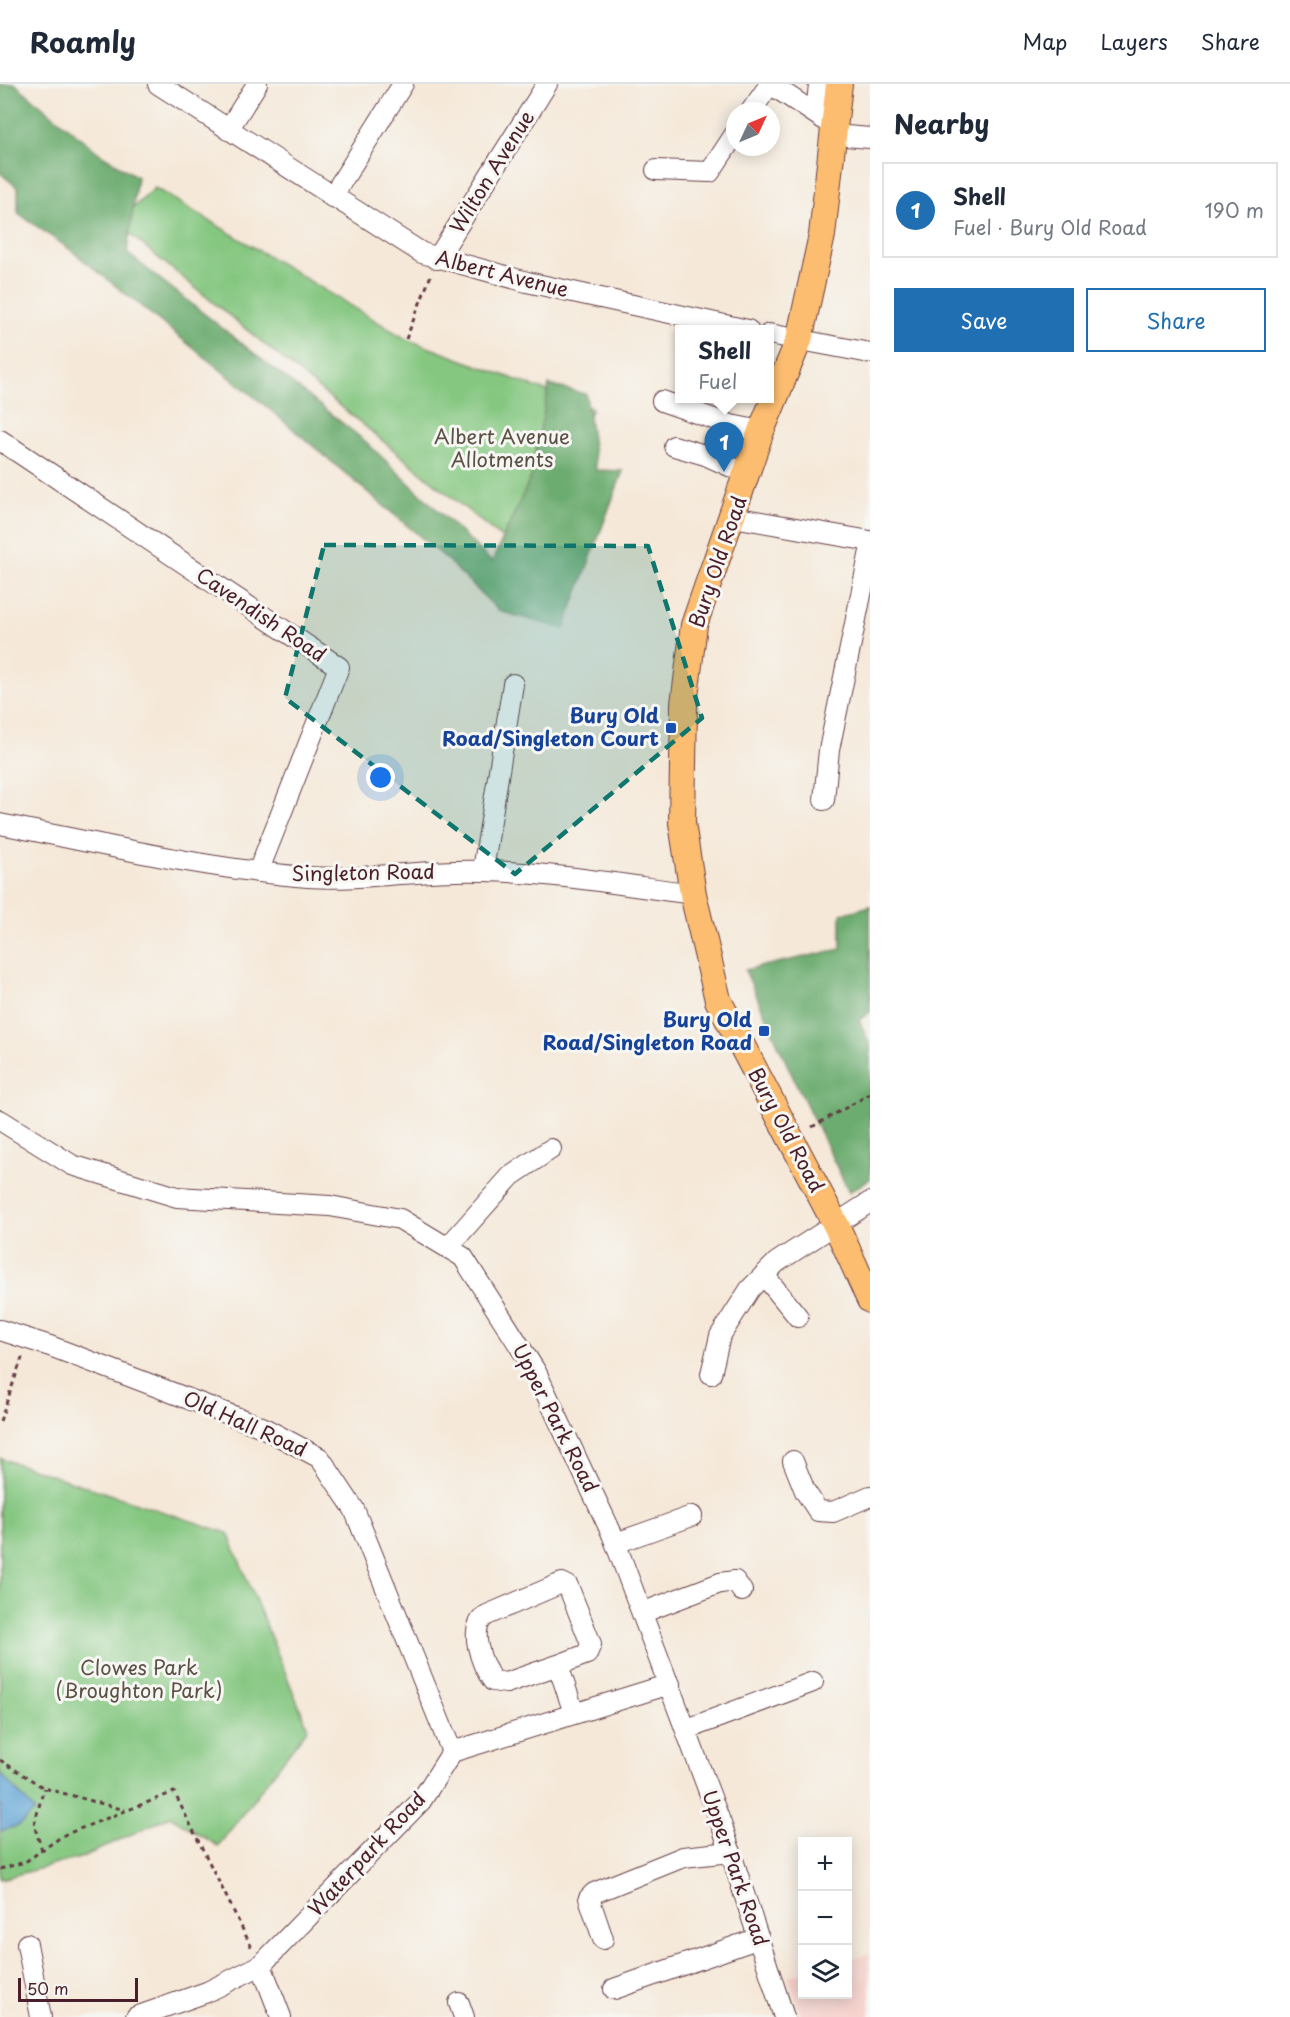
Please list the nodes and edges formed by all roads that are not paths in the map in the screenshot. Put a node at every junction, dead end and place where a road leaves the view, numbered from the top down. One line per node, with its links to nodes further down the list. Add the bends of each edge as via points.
1 (158, 84): 10 (street, Albert Avenue)
2 (257, 84): 10 (street)
3 (403, 84): 14 (street)
4 (547, 84): 15 (street, Wilton Avenue)
5 (770, 84): 8 (street); 9 (street)
6 (819, 84): 9 (street)
7 (839, 84): 9 (main road, Bury Old Road)
8 (757, 102)
9 (828, 125): 11 (street); 18 (main road, Bury Old Road, via 822,235)
10 (228, 130): 14 (street, Albert Avenue)
11 (870, 138)
12 (726, 148): 13 (street, via 710,172)
13 (656, 170)
14 (332, 197): 15 (street, Albert Avenue)
15 (437, 259): 16 (street, Albert Avenue)
16 (725, 325)
17 (774, 335): 18 (street)
18 (799, 340): 19 (street); 20 (main road, Bury Old Road)
19 (870, 352)
20 (774, 400)
21 (662, 401): 23 (street)
22 (773, 403): 23 (main road, Bury Old Road)
23 (761, 431): 26 (main road, Bury Old Road)
24 (0, 440): 34 (street, Cavendish Road, via 339,667)
25 (674, 446): 26 (street)
26 (747, 474): 27 (main road, Bury Old Road)
27 (733, 517): 28 (street); 35 (main road, Bury Old Road, via 694,625 684,704 682,823)
28 (870, 541)
29 (870, 550): 31 (street, via 829,750)
30 (513, 684): 33 (street)
31 (824, 800)
32 (0, 824): 34 (street, Singleton Road, via 205,866)
33 (483, 870): 34 (street, Singleton Road, via 311,877); 35 (street, Singleton Road)
34 (258, 872)
35 (693, 894): 39 (main road, Bury Old Road, via 718,1000)
36 (0, 1120): 40 (street, Upper Park Road, via 72,1165 177,1197 330,1206 400,1219)
37 (551, 1149): 40 (street, via 511,1176)
38 (870, 1202): 39 (street)
39 (836, 1225): 41 (street, via 777,1262); 42 (main road, Bury Old Road)
40 (448, 1247): 49 (street, Upper Park Road, via 463,1257 536,1372)
41 (764, 1275): 43 (street); 45 (street, via 750,1289 720,1336)
42 (870, 1300)
43 (798, 1317)
44 (0, 1330): 57 (street, Old Hall Road, via 262,1427 320,1458 354,1509)
45 (711, 1374)
46 (793, 1461): 47 (street, via 818,1512 833,1512)
47 (870, 1497)
48 (692, 1516): 49 (street)
49 (615, 1543): 51 (street, Upper Park Road)
50 (742, 1591): 51 (street, via 735,1581 720,1583)
51 (644, 1612): 54 (street, Upper Park Road)
52 (558, 1665): 52 (street, via 587,1654 591,1644 565,1584 557,1584 477,1622 475,1635 493,1681 506,1683); 55 (street)
53 (813, 1682): 56 (street)
54 (670, 1684): 55 (street); 56 (street, Upper Park Road)
55 (574, 1713): 57 (street)
56 (687, 1729): 58 (street, Upper Park Road)
57 (452, 1752): 62 (street, Waterpark Road, via 421,1801)
58 (731, 1852): 59 (street, Upper Park Road); 60 (street, via 684,1857 594,1893 589,1898)
59 (759, 1938): 63 (street); 67 (street, Upper Park Road)
60 (603, 1939)
61 (27, 1944): 64 (street)
62 (261, 1965): 65 (street, Waterpark Road, via 207,1992); 66 (street)
63 (614, 1989)
64 (41, 2017)
65 (136, 2017)
66 (282, 2017)
67 (783, 2017)

